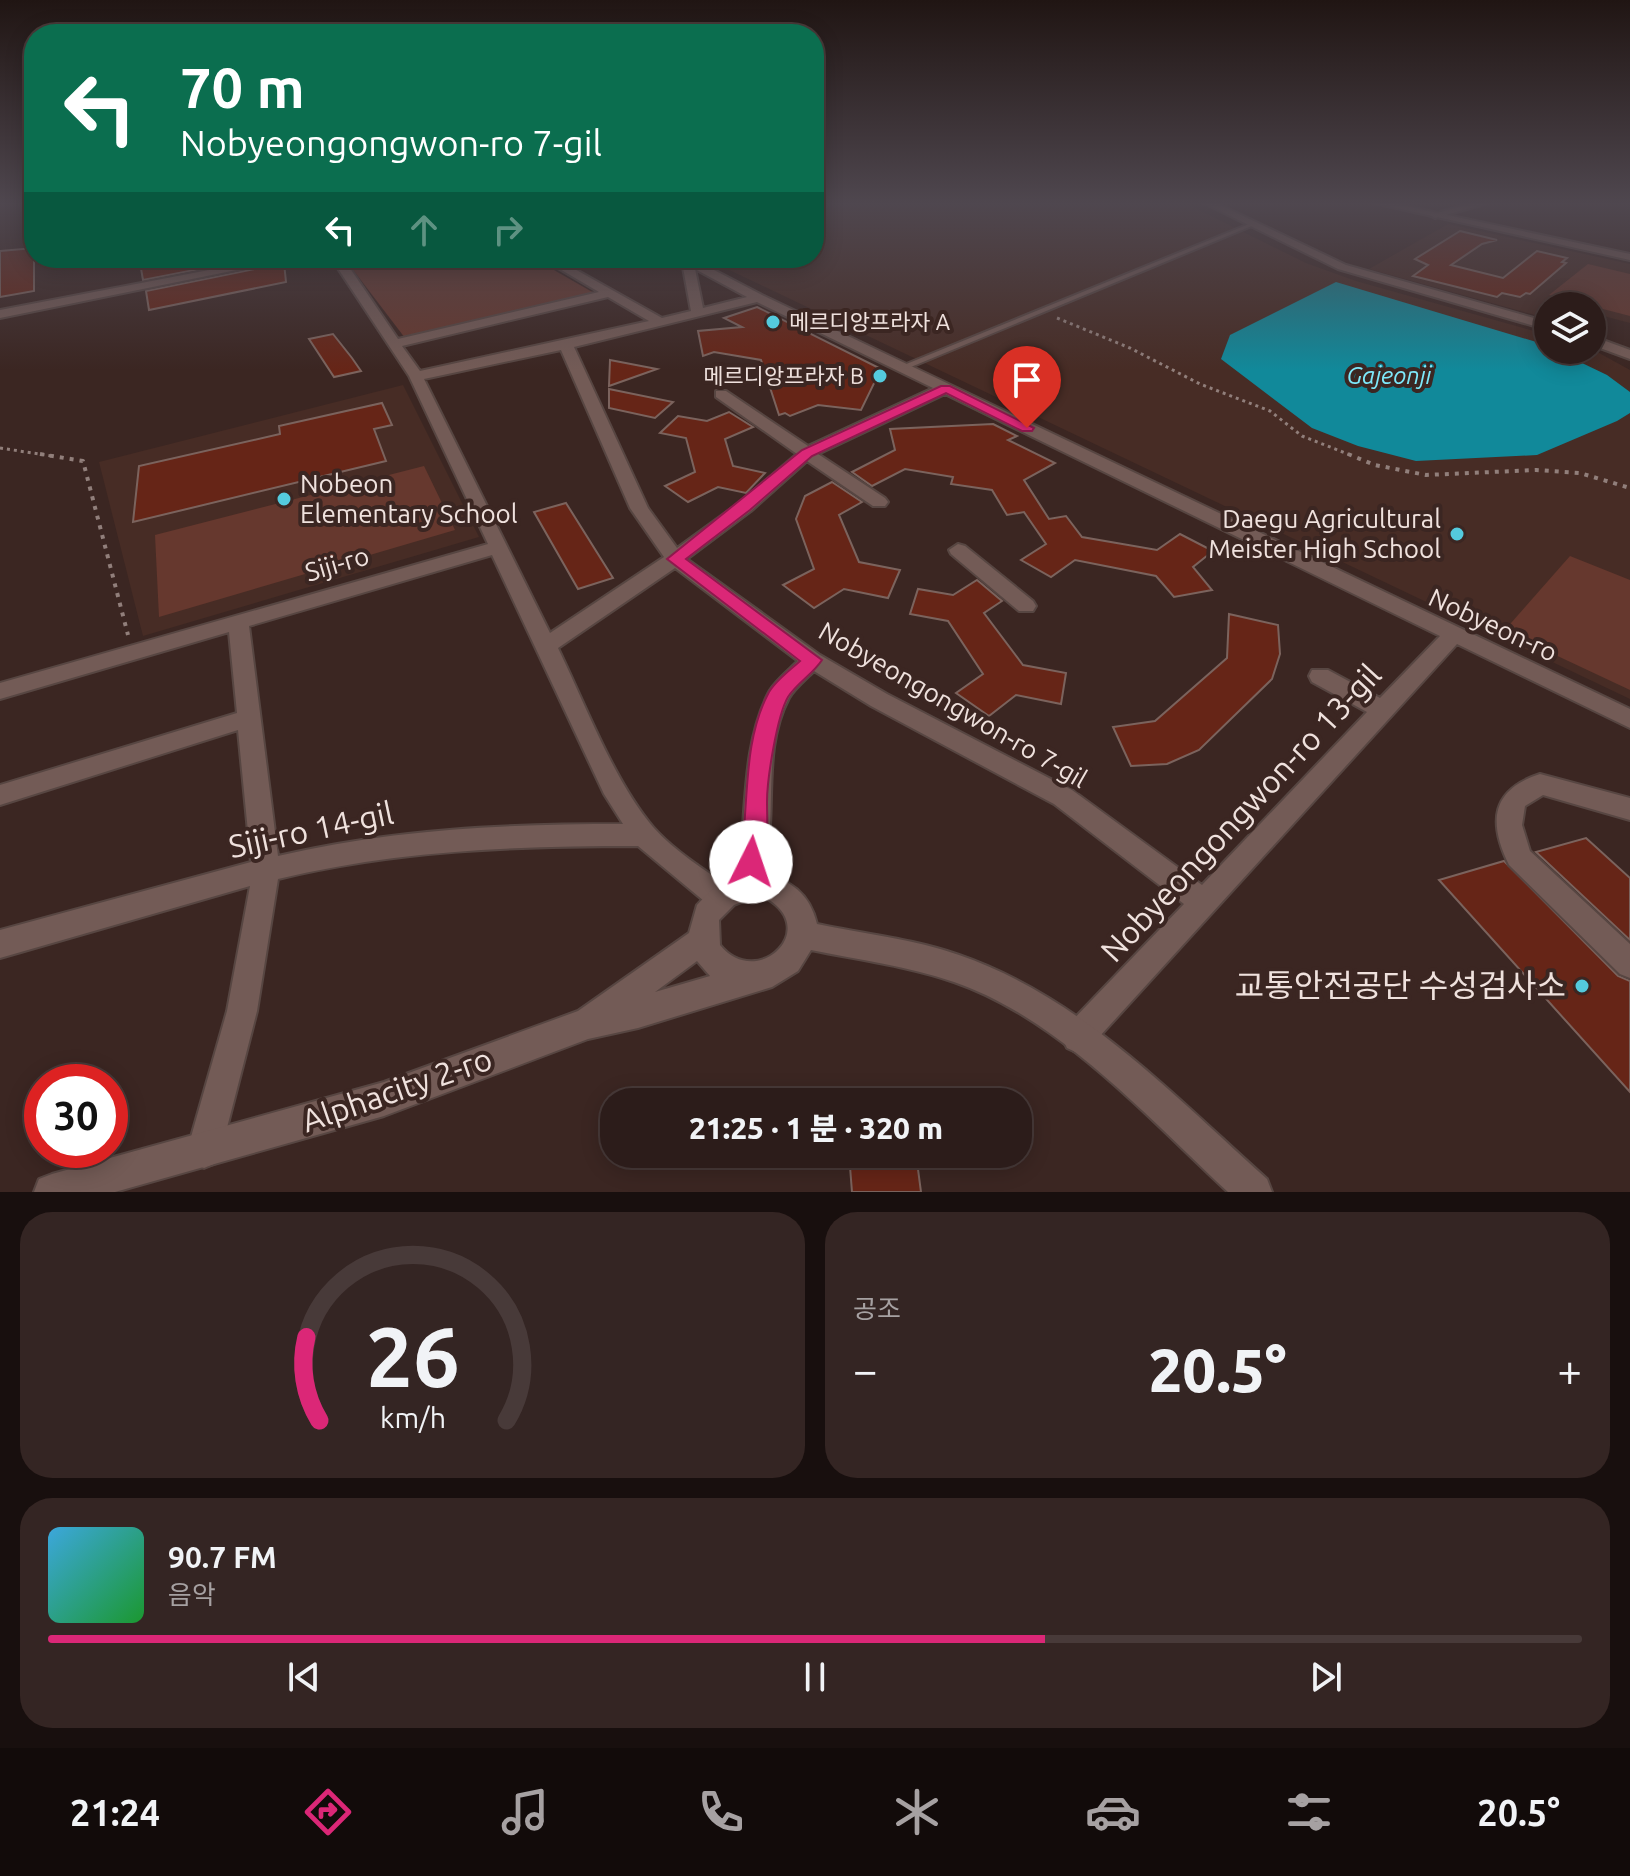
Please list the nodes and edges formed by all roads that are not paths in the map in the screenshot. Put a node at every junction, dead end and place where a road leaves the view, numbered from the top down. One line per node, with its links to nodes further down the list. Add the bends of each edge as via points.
1 (1168, 259): 18 (lane)
2 (1324, 259): 13 (street)
3 (237, 268): 11 (street)
4 (344, 268): 14 (street)
5 (565, 268): 8 (street)
6 (687, 268): 10 (street, Nobyeon-ro)
7 (702, 268): 9 (street, Nobyeon-ro)
8 (609, 293): 12 (street); 14 (street)
9 (758, 298): 10 (street); 18 (street, Nobyeon-ro)
10 (698, 313): 12 (street)
11 (0, 314)
12 (661, 322): 15 (street)
13 (1534, 322)
14 (397, 343): 19 (street)
15 (566, 345): 19 (street); 26 (street, Nobyeongongwon-ro 7-gil, via 639,508)
16 (1606, 346): 17 (street)
17 (1630, 355)
18 (903, 367): 20 (street, Nobyeon-ro)
19 (416, 376): 24 (street)
20 (946, 388): 22 (street); 29 (street, Nobyeon-ro)
21 (721, 394): 22 (street)
22 (807, 453): 23 (street); 26 (street)
23 (879, 502)
24 (498, 547): 28 (street, Siji-ro); 30 (street)
25 (958, 550): 27 (street)
26 (675, 559): 30 (street); 31 (street, Nobyeongongwon-ro 7-gil)
27 (1026, 606)
28 (238, 622): 33 (street, Siji-ro); 35 (street)
29 (1453, 635): 34 (street, Nobyeongongwon-ro 13-gil); 36 (street, Nobyeon-ro)
30 (546, 646): 39 (street, via 617,794)
31 (812, 660): 41 (street, via 779,694 766,734); 43 (street, Nobyeongongwon-ro 7-gil, via 1063,797)
32 (1320, 676): 34 (street)
33 (0, 691)
34 (1383, 710): 43 (street, Nobyeongongwon-ro 13-gil)
35 (249, 718): 37 (street); 40 (street)
36 (1630, 719)
37 (0, 795)
38 (1630, 809): 47 (street, via 1540,784 1513,800 1509,825 1518,857)
39 (644, 835): 40 (street, Siji-ro 14-gil, via 402,844); 42 (street)
40 (266, 871): 46 (street, Siji-ro 14-gil); 51 (street, via 242,1011)
41 (746, 884): 42 (street); 44 (street, via 775,886 789,894 804,919)
42 (720, 897): 45 (street, via 703,924)
43 (1203, 902): 50 (street, Nobyeongongwon-ro 13-gil)
44 (804, 935): 48 (street, via 787,963); 50 (street, via 958,969 1035,1005)
45 (703, 940): 48 (street, via 715,961 736,974); 49 (street)
46 (0, 944)
47 (1630, 964)
48 (771, 972): 49 (street)
49 (588, 1023): 51 (street, Alphacity 2-ro, via 384,1099)
50 (1078, 1037): 53 (street)
51 (204, 1151): 52 (street, Alphacity 2-ro)
52 (52, 1192)
53 (1254, 1192)

